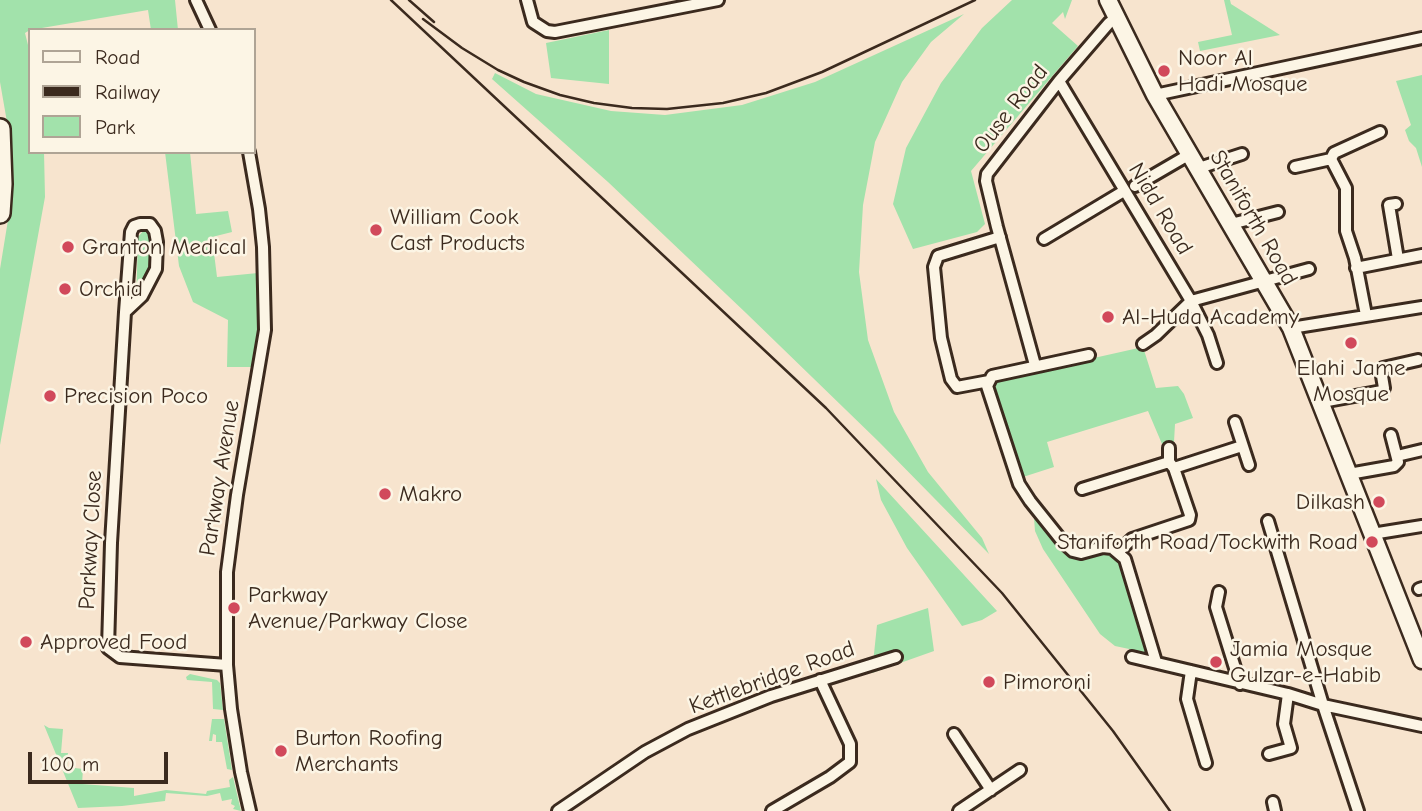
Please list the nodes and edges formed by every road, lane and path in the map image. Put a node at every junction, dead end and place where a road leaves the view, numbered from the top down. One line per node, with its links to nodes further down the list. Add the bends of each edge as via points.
1 (196, 0): 6 (street)
2 (527, 0): 3 (street, via 533,22 547,31)
3 (718, 0)
4 (1108, 0): 5 (main road, Staniforth Road)
5 (1116, 18): 8 (street, Ouse Road); 9 (main road, Staniforth Road)
6 (209, 28)
7 (1422, 38): 9 (street)
8 (1059, 81): 17 (street, Nidd Road); 22 (street, Ouse Road, via 987,174)
9 (1155, 95): 15 (main road, Staniforth Road)
10 (0, 129): 20 (highway)
11 (1380, 132): 14 (street, via 1334,153)
12 (249, 154): 60 (street, Parkway Avenue, via 263,247 265,330 227,572)
13 (1242, 154): 15 (street)
14 (1331, 159): 16 (street); 26 (street, via 1346,188 1346,231)
15 (1194, 161): 17 (street); 21 (main road, Staniforth Road)
16 (1301, 162)
17 (1130, 189): 23 (street); 29 (street, Nidd Road)
18 (1396, 204): 25 (street, via 1389,205)
19 (1278, 212): 21 (street)
20 (0, 214)
21 (1231, 224): 28 (main road, Staniforth Road)
22 (1000, 237): 38 (street, Ouse Road); 39 (street, via 938,256 934,267 941,338 951,379 957,387)
23 (1044, 239)
24 (1422, 255): 25 (street)
25 (1398, 259): 26 (street)
26 (1356, 268): 32 (street)
27 (1309, 269): 28 (street)
28 (1265, 282): 29 (street); 33 (main road, Staniforth Road)
29 (1191, 301): 34 (street); 37 (street, Nidd Road)
30 (1422, 307): 32 (street)
31 (125, 312): 31 (street, Parkway Close, via 131,232 134,226 150,224 157,242 156,269 142,296); 60 (street, Parkway Close, via 108,648 120,657)
32 (1366, 315): 33 (street)
33 (1291, 328): 40 (main road, Staniforth Road)
34 (1143, 344)
35 (1089, 355): 38 (street)
36 (1418, 360): 40 (street, via 1383,368 1382,391)
37 (1217, 363)
38 (1035, 365): 39 (street, via 992,376)
39 (989, 381): 54 (street, via 1019,484 1030,501 1073,551 1104,547)
40 (1322, 402): 49 (main road, Staniforth Road)
41 (1235, 422): 43 (street)
42 (1391, 435): 46 (street)
43 (1242, 446): 47 (street); 48 (street)
44 (1169, 448): 47 (street)
45 (1422, 450): 46 (street)
46 (1397, 456): 49 (street, via 1394,466)
47 (1172, 465): 50 (street); 54 (street, via 1191,525 1132,539)
48 (1249, 466)
49 (1349, 474): 53 (main road, Staniforth Road)
50 (1082, 489)
51 (1268, 521): 65 (street)
52 (1422, 526): 53 (street)
53 (1372, 534): 58 (main road, Staniforth Road)
54 (1118, 552): 59 (street, via 1125,559)
55 (1219, 592): 63 (street, via 1216,607)
56 (896, 657): 62 (street, Kettlebridge Road)
57 (1132, 657): 59 (street)
58 (1422, 660)
59 (1156, 662): 61 (street)
60 (227, 665): 72 (street, Parkway Avenue)
61 (1191, 671): 63 (street); 69 (street, via 1187,699)
62 (820, 680): 73 (street, Kettlebridge Road, via 688,729); 74 (street, via 850,744 850,762)
63 (1240, 684): 64 (street)
64 (1288, 694): 65 (street); 68 (street, via 1284,724 1291,748)
65 (1323, 705): 66 (street); 76 (street)
66 (1422, 726)
67 (954, 734): 71 (street)
68 (1269, 754)
69 (1206, 763)
70 (1020, 771): 71 (street)
71 (991, 790): 75 (street)
72 (250, 811)
73 (558, 811)
74 (772, 811)
75 (959, 811)
76 (1358, 811)

